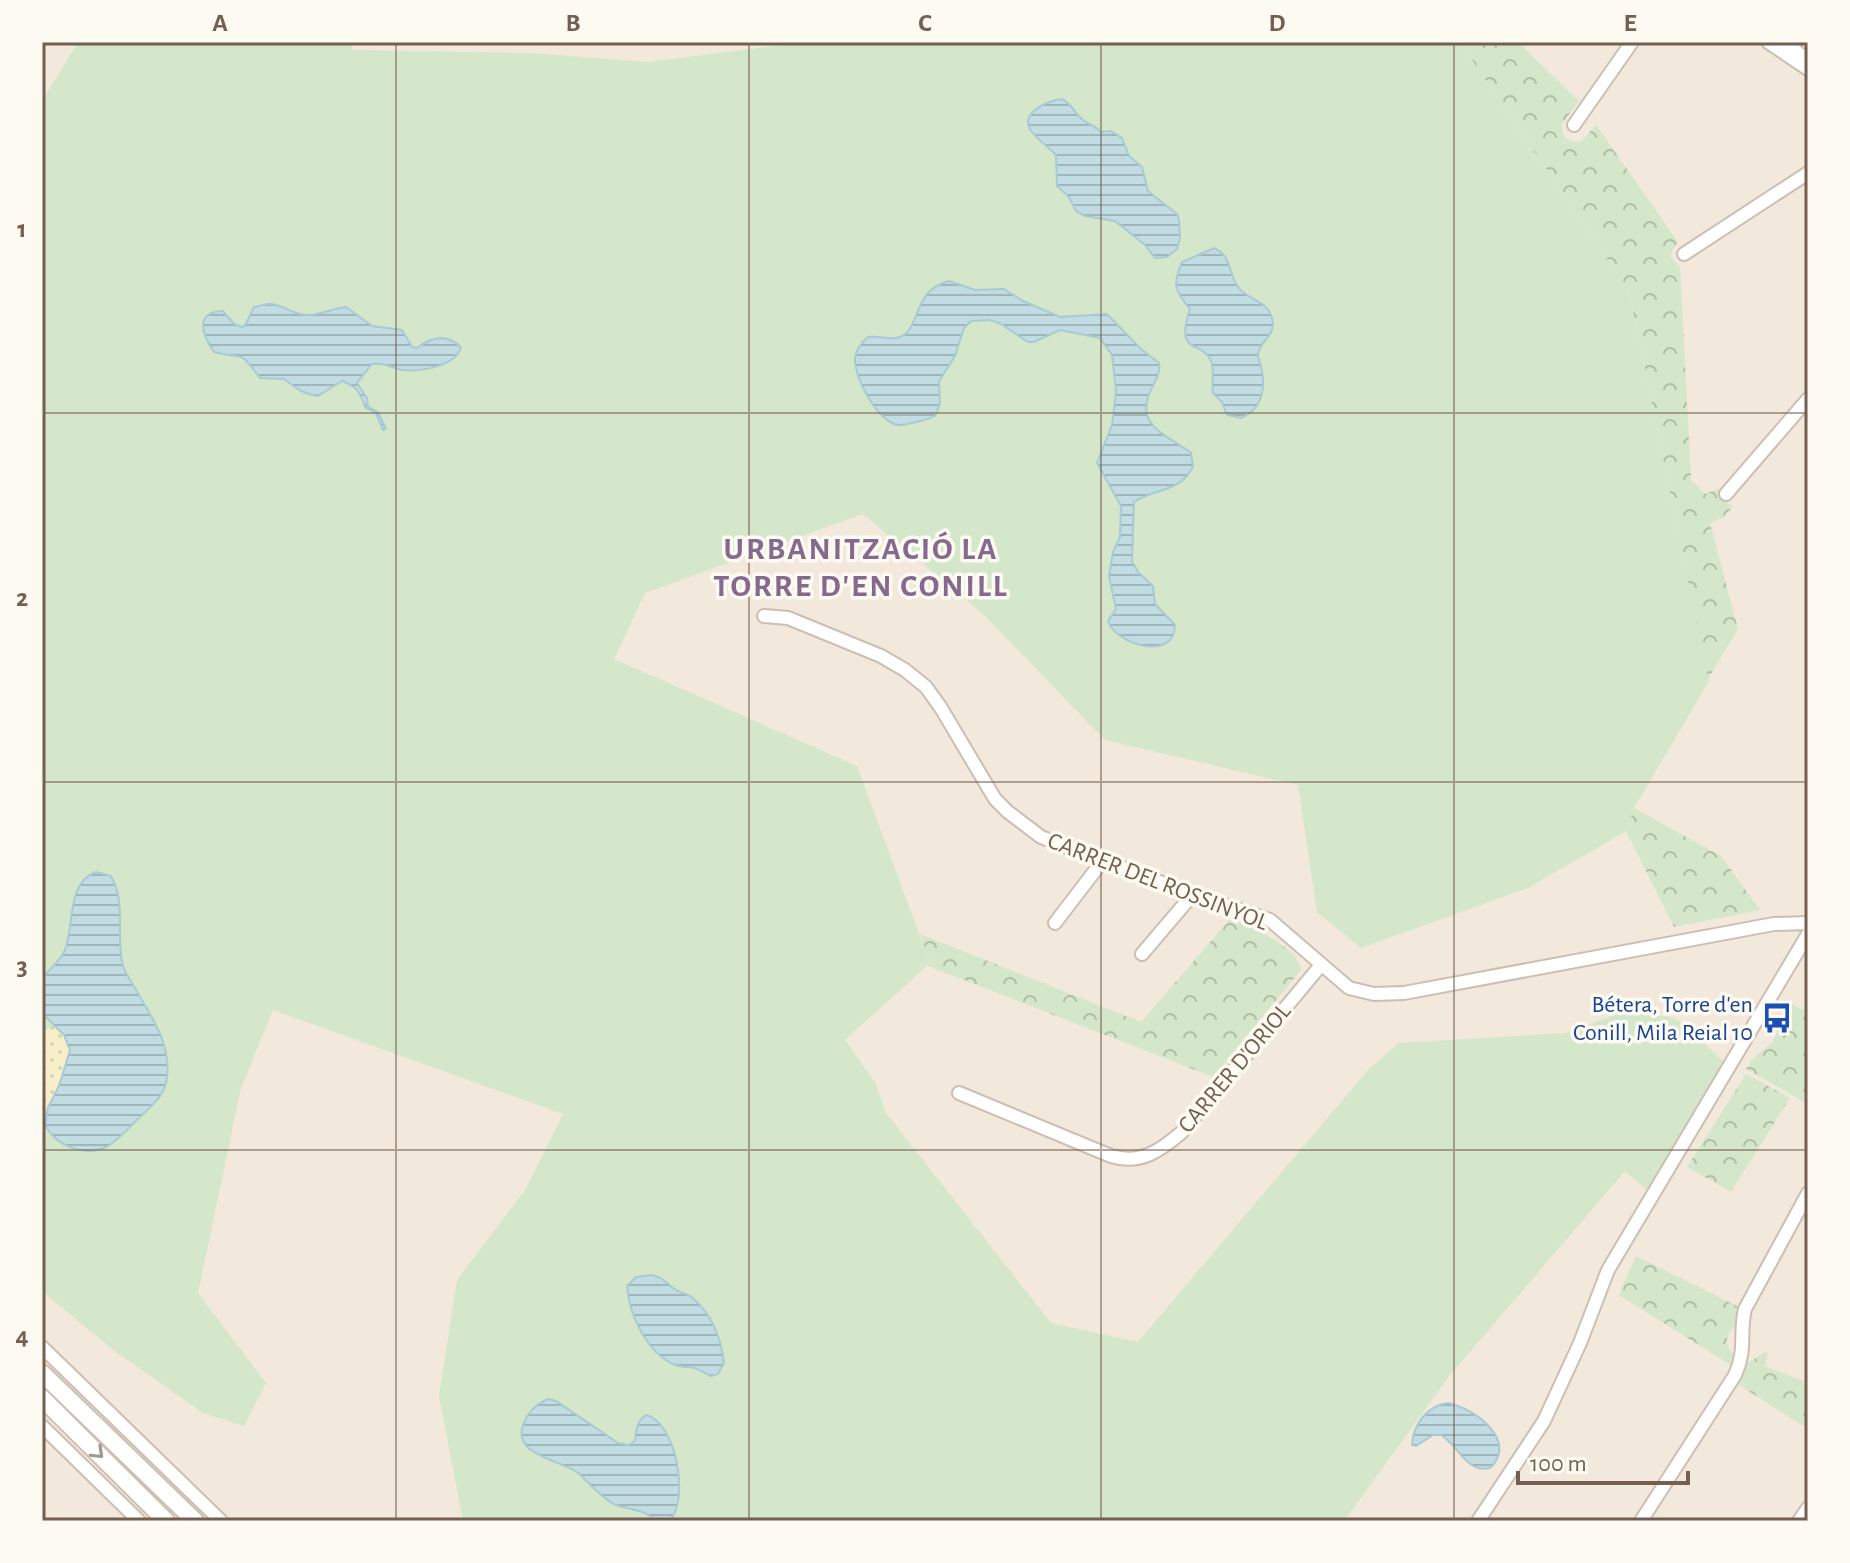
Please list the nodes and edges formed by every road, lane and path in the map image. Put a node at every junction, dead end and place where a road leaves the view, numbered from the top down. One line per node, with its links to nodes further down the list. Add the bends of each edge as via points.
1 (1632, 42): 6 (street)
2 (1768, 42): 5 (street)
3 (1788, 42): 4 (street)
4 (1808, 58)
5 (1808, 69)
6 (1574, 125)
7 (1808, 173): 8 (street)
8 (1684, 254)
9 (1808, 399): 10 (street)
10 (1726, 494)
11 (764, 616): 12 (street, CARRER DEL ROSSINYOL, via 788,618 905,670 926,687 1008,812 1041,837)
12 (1104, 859): 13 (street, CARRER DEL ROSSINYOL); 14 (street)
13 (1193, 894): 17 (street); 18 (street, CARRER DEL ROSSINYOL, via 1270,920)
14 (1055, 923)
15 (1808, 923): 18 (street, CARRER DEL ROSSINYOL, via 1774,924 1404,993 1349,988)
16 (1808, 934): 30 (street, via 1608,1270 1544,1421)
17 (1142, 954)
18 (1321, 965): 19 (street, CARRER D'ORIOL, via 1182,1132 1146,1157 1127,1161 1111,1156)
19 (959, 1093)
20 (1808, 1193): 31 (street, via 1745,1309 1744,1352 1735,1375)
21 (42, 1347): 29 (street)
22 (42, 1373): 28 (main road)
23 (42, 1398): 27 (main road, one-way to 27)
24 (43, 1430): 26 (street)
25 (1808, 1508): 32 (street)
26 (139, 1521)
27 (166, 1521)
28 (195, 1521)
29 (221, 1521)
30 (1478, 1521)
31 (1641, 1521)
32 (1799, 1521)

